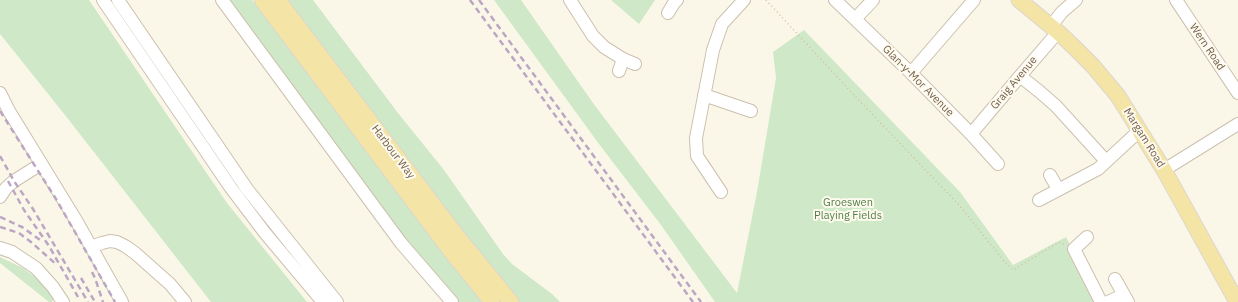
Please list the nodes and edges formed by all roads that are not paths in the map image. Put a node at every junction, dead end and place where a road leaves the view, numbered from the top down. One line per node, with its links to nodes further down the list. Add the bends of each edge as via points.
1 (103, 0): 47 (street, via 231,188)
2 (118, 0): 48 (street, via 247,189)
3 (222, 0): 49 (street, via 401,243)
4 (262, 0): 50 (main road, Harbour Way)
5 (278, 0): 51 (main road, Harbour Way, via 457,236)
6 (570, 0): 18 (street, via 593,36 604,47)
7 (744, 0): 25 (street, via 722,24 713,50)
8 (835, 0): 16 (street, Glan-y-Mor Avenue)
9 (873, 0): 16 (street)
10 (974, 0): 21 (street)
11 (1019, 0): 17 (main road, Margam Road)
12 (1076, 0): 17 (street, Graig Avenue, via 1062,12)
13 (1176, 0): 24 (street, Wern Road)
14 (674, 1): 15 (street)
15 (668, 13)
16 (855, 19): 21 (street, Glan-y-Mor Avenue)
17 (1055, 29): 22 (street, Graig Avenue); 28 (main road, Margam Road, via 1093,66 1118,96)
18 (623, 59): 19 (street); 20 (street)
19 (635, 64)
20 (619, 71)
21 (911, 73): 29 (street, Glan-y-Mor Avenue)
22 (1020, 76): 29 (street, Graig Avenue); 30 (street, via 1056,106)
23 (0, 93): 31 (street)
24 (1238, 93)
25 (704, 95): 26 (street, via 738,111); 35 (street, via 696,138 697,156)
26 (751, 111)
27 (1238, 124): 33 (street)
28 (1139, 131): 30 (street); 33 (main road, Margam Road)
29 (971, 134): 32 (street, Glan-y-Mor Avenue)
30 (1106, 161): 36 (street, via 1087,176)
31 (41, 164): 37 (street, via 14,181); 40 (street)
32 (998, 164)
33 (1164, 170): 54 (main road, Margam Road)
34 (1050, 175): 36 (street)
35 (714, 189)
36 (1058, 190): 38 (street)
37 (0, 197)
38 (1039, 200)
39 (1087, 237): 52 (street, via 1074,249)
40 (91, 247): 45 (street); 46 (street, via 110,241 125,246 170,284)
41 (0, 248): 44 (street, via 12,252 36,268 53,286)
42 (1115, 279): 43 (street)
43 (1125, 298): 53 (street)
44 (63, 302)
45 (122, 302)
46 (185, 302)
47 (322, 302)
48 (337, 302)
49 (452, 302)
50 (492, 302)
51 (511, 302)
52 (1101, 302)
53 (1108, 302)
54 (1237, 302)

